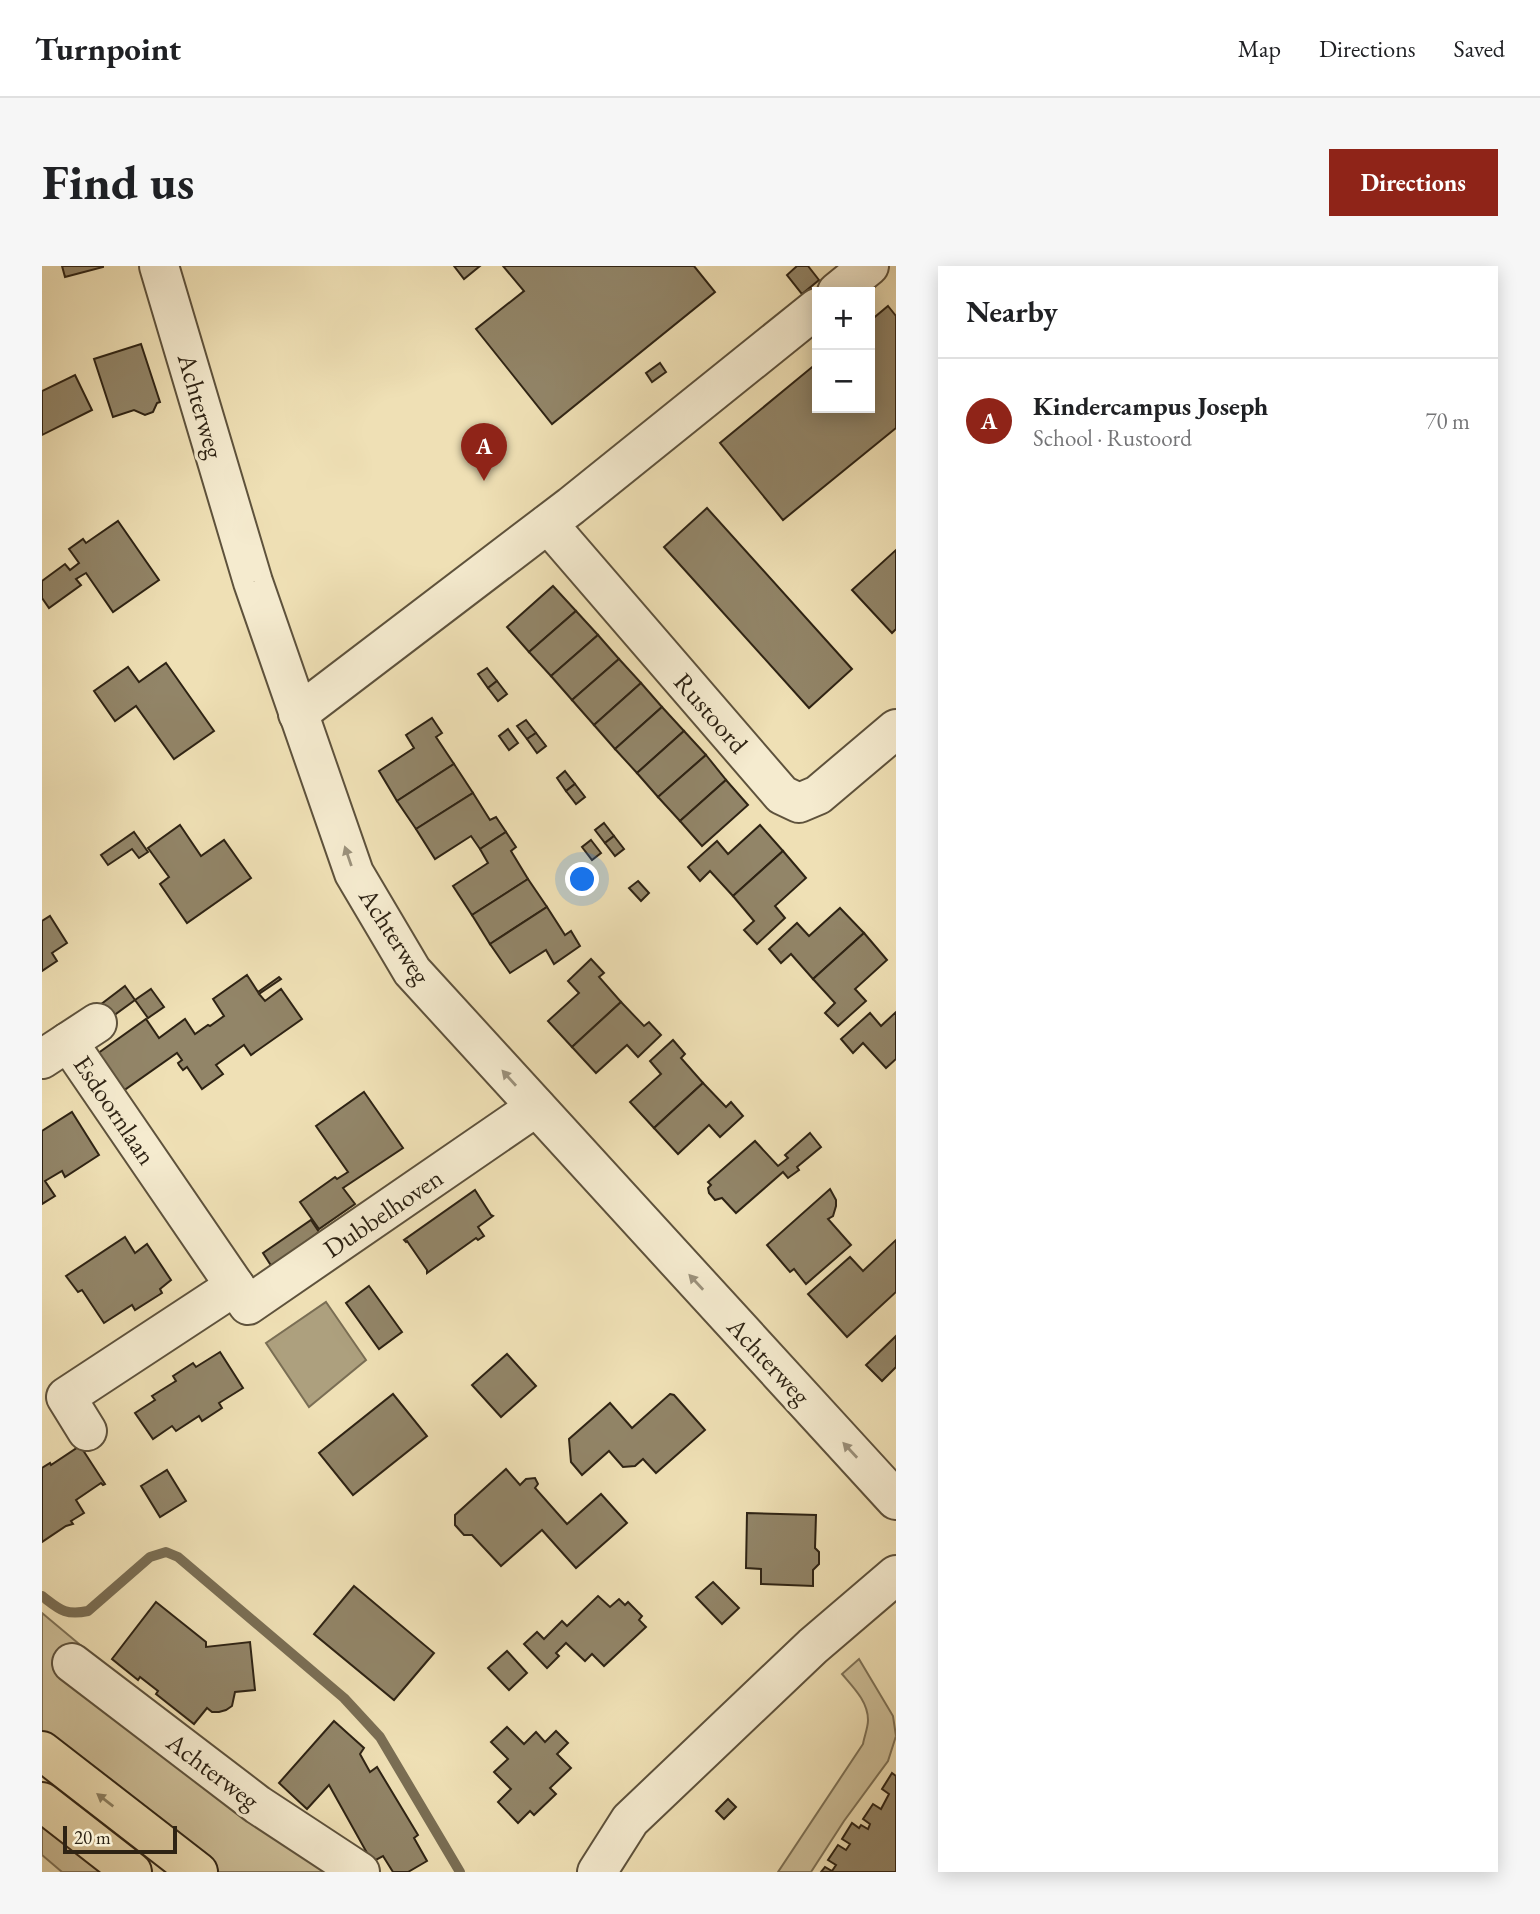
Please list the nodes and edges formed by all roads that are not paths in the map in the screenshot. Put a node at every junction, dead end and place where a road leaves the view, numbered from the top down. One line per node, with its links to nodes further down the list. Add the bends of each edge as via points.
1 (159, 266): 6 (street, Achterweg, via 253,582)
2 (869, 266): 3 (street)
3 (842, 287)
4 (812, 312): 5 (street)
5 (548, 524): 6 (street); 7 (street, Rustoord, via 782,795 799,803 818,795)
6 (298, 714): 9 (street, Achterweg, one-way to 6, via 412,971 354,873)
7 (896, 729)
8 (69, 1041): 10 (street, Esdoornlaan)
9 (536, 1107): 11 (street, Dubbelhoven, via 248,1305); 13 (street, Achterweg, one-way to 9)
10 (160, 1178): 11 (street, Dubbelhoven)
11 (235, 1286): 12 (street, via 66,1397)
12 (88, 1431)
13 (896, 1500)
14 (896, 1575): 21 (street, via 813,1646 630,1820)
15 (72, 1663): 20 (street, Achterweg, via 258,1805)
16 (42, 1751): 19 (main road, one-way to 16)
17 (42, 1802): 18 (main road)
18 (132, 1872)
19 (198, 1872)
20 (360, 1872)
21 (597, 1872)

